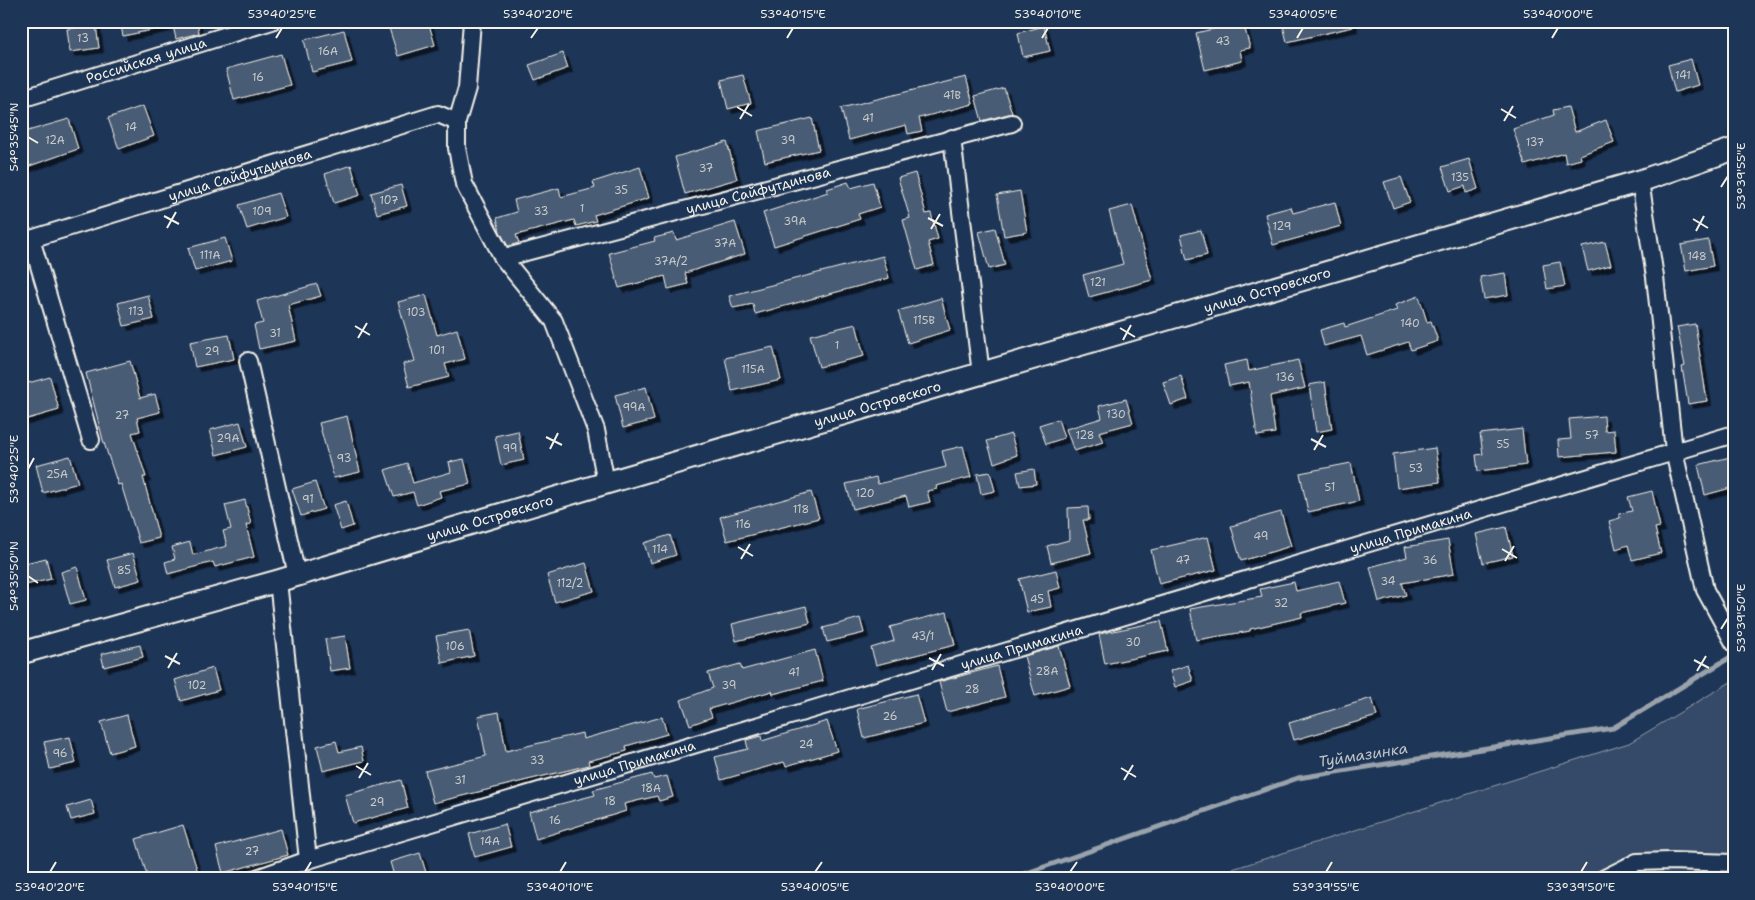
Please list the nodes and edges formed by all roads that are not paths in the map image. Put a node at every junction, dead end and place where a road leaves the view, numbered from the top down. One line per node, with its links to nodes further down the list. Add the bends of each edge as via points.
1 (272, 21): 3 (street, Российская улица)
2 (472, 21): 4 (street, via 466,88)
3 (21, 99)
4 (457, 122): 9 (street, улица Сайфутдинова, via 438,114); 10 (street, via 456,148 464,184)
5 (1012, 123): 6 (street, улица Сайфутдинова)
6 (952, 138): 10 (street, улица Сайфутдинова); 12 (street)
7 (1734, 149): 8 (main road, улица Островского)
8 (1640, 181): 12 (main road, улица Островского); 15 (street, via 1655,277)
9 (26, 241): 14 (street)
10 (503, 258): 16 (street, via 554,321 596,430)
11 (248, 361): 17 (street)
12 (981, 374): 16 (main road, улица Островского)
13 (1734, 434): 15 (street, улица Примакина)
14 (90, 440)
15 (1674, 450): 18 (street, via 1705,590); 20 (street, улица Примакина)
16 (606, 483): 17 (main road, улица Островского)
17 (288, 578): 19 (main road, улица Островского); 20 (street)
18 (1734, 642)
19 (21, 653)
20 (308, 860): 22 (street, улица Примакина)
21 (1734, 863): 23 (street, via 1637,862)
22 (254, 879)
23 (1604, 879)

